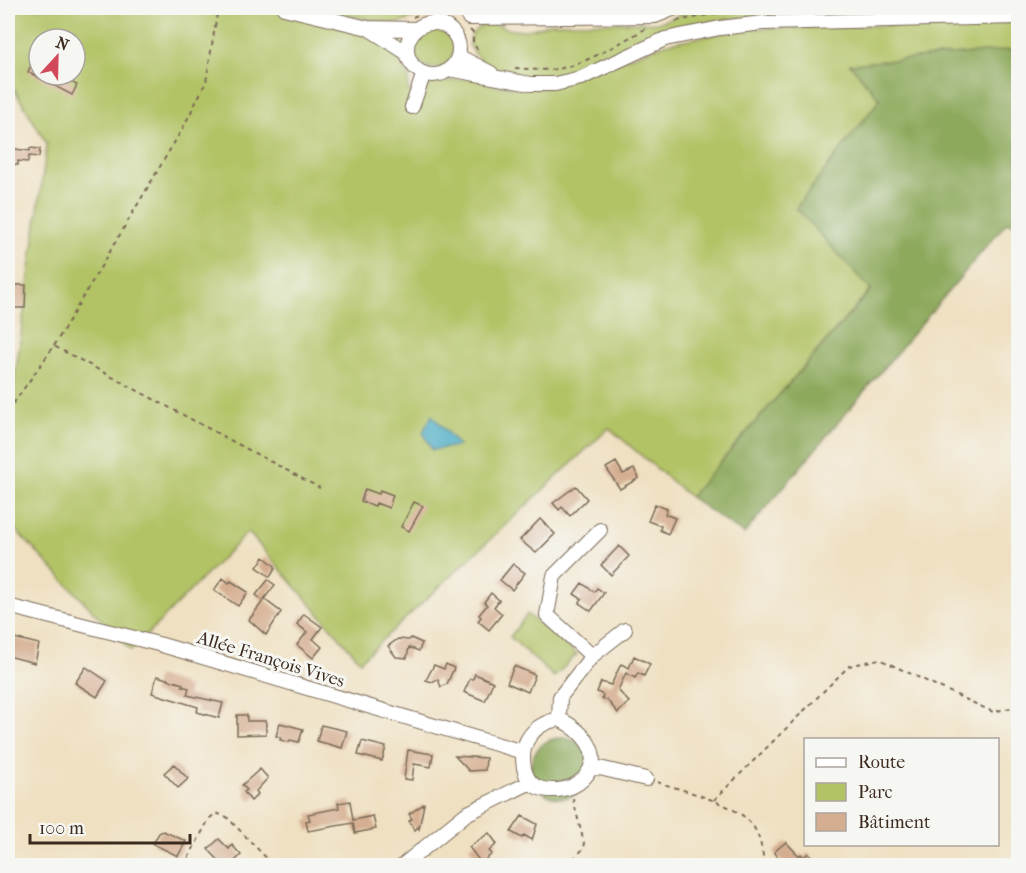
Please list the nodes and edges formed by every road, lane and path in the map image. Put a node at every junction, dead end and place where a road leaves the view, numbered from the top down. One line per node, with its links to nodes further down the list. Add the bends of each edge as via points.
1 (218, 8): 19 (path, via 206,82)
2 (284, 8): 9 (street)
3 (675, 8): 5 (street, via 655,16)
4 (775, 8): 8 (path, via 725,12)
5 (464, 17): 7 (street, via 423,25); 7 (path, via 442,9 432,10); 12 (path); 13 (street)
6 (1018, 17): 17 (street, via 763,23 720,28 665,39 581,78 555,84)
7 (414, 23): 9 (street); 11 (street)
8 (669, 23)
9 (368, 28): 11 (street)
10 (648, 28): 14 (path, via 558,69)
11 (407, 53): 16 (street)
12 (481, 54)
13 (458, 56): 15 (street); 17 (street)
14 (513, 68)
15 (449, 69): 16 (street, via 433,75); 17 (street)
16 (424, 73): 18 (street)
17 (506, 81)
18 (412, 107)
19 (54, 346): 20 (path); 21 (path)
20 (8, 411)
21 (320, 488)
22 (600, 530): 25 (street, via 554,576 547,615)
23 (8, 606): 28 (street, Allée François Vives, via 162,645)
24 (625, 630): 25 (street)
25 (592, 656): 27 (street, via 560,697)
26 (1018, 706): 33 (path, via 993,712 879,659 849,666)
27 (559, 719): 28 (street, via 547,721 534,730 526,739); 29 (street, via 582,734 592,752)
28 (523, 752): 31 (street)
29 (591, 766): 30 (street); 32 (street, via 579,783)
30 (646, 779): 33 (path)
31 (529, 783): 32 (street, via 549,790); 36 (street, via 466,814)
32 (570, 787): 37 (path, via 585,847)
33 (714, 800): 38 (path, via 753,824)
34 (184, 866): 35 (path, via 208,819 216,813 227,817)
35 (274, 866)
36 (402, 866)
37 (567, 866)
38 (765, 866)

